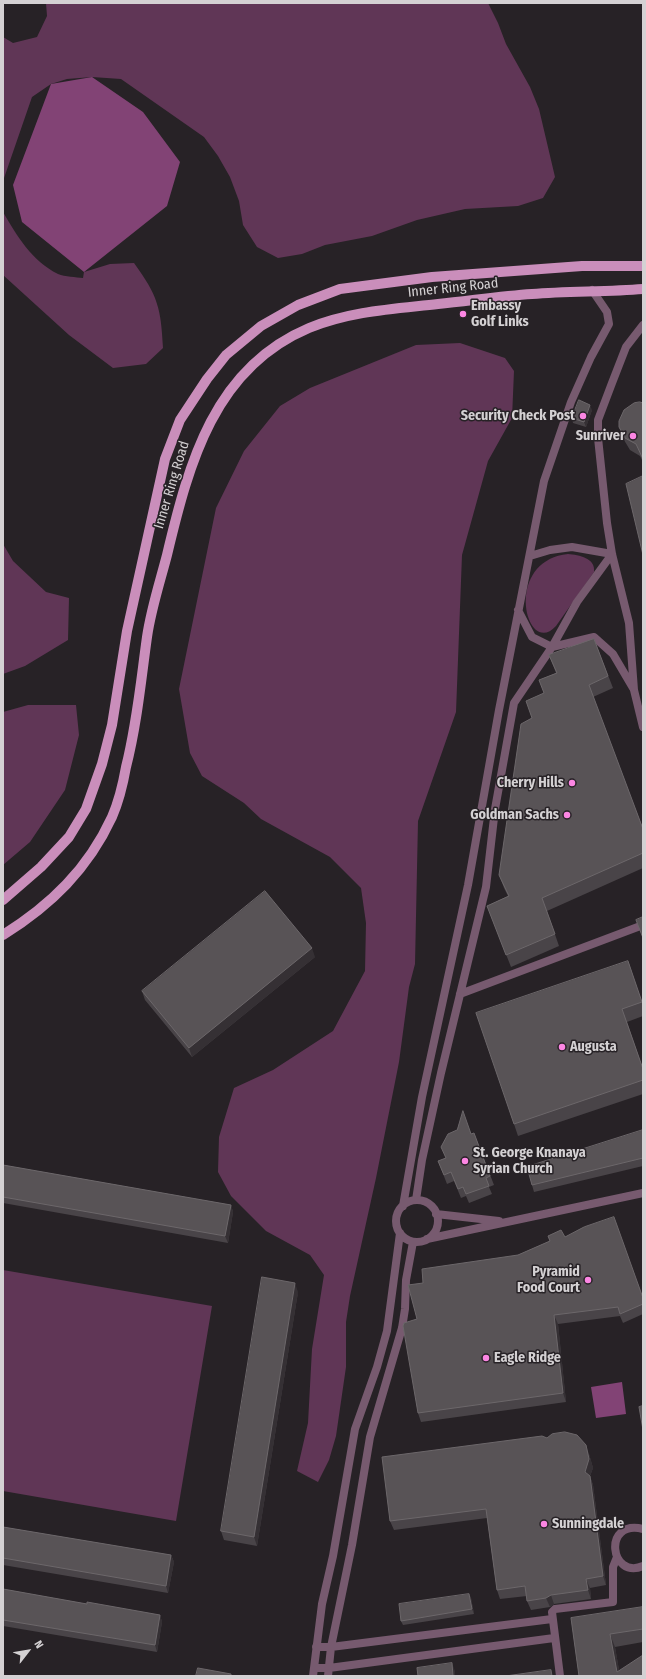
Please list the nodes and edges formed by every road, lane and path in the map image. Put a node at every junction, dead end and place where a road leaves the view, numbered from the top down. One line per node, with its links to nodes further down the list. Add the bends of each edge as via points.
1 (643, 266): 11 (main road, Inner Ring Road, via 582,266 432,277 340,289 298,305 261,326 226,355 180,420 165,459 127,631 112,725 86,809 70,837)
2 (643, 289): 3 (main road, Inner Ring Road)
3 (592, 290): 6 (street, via 607,312 609,324 571,402 544,481); 13 (main road, Inner Ring Road, via 371,311 339,318 308,329 276,346 242,374 201,438 181,496 148,633 135,729 112,818 84,865 59,894)
4 (643, 325): 5 (street, via 626,347 598,420)
5 (612, 554): 6 (street, via 572,547); 8 (street, via 578,602); 9 (street, via 629,623)
6 (530, 556): 7 (street)
7 (518, 610): 8 (street, via 532,637); 17 (street, via 468,885 422,1097)
8 (552, 647): 9 (street, via 594,637 613,654); 14 (street, via 514,703 495,809 486,887)
9 (634, 690): 10 (street)
10 (643, 727)
11 (3, 900)
12 (643, 925): 14 (street)
13 (3, 936)
14 (460, 994): 16 (street, via 429,1125)
15 (643, 1192): 19 (street)
16 (416, 1200): 17 (street); 18 (street, via 428,1204)
17 (403, 1206): 20 (street, via 396,1219)
18 (436, 1214): 19 (street); 21 (street, via 436,1228)
19 (505, 1221): 21 (street)
20 (400, 1234): 22 (street); 28 (street, via 387,1331 355,1429)
21 (427, 1240): 22 (street)
22 (413, 1242): 29 (street, via 406,1280 402,1328 370,1437 352,1545)
23 (643, 1529): 24 (street, via 636,1527 620,1533 614,1549)
24 (617, 1557): 25 (street, via 622,1564 630,1568); 26 (street, via 613,1567 613,1602 555,1609 552,1612)
25 (643, 1566)
26 (552, 1619): 27 (street); 29 (street)
27 (554, 1638): 31 (street); 32 (street)
28 (316, 1647): 29 (street); 30 (street)
29 (331, 1647): 31 (street)
30 (314, 1672): 31 (street)
31 (328, 1672)
32 (560, 1676)

